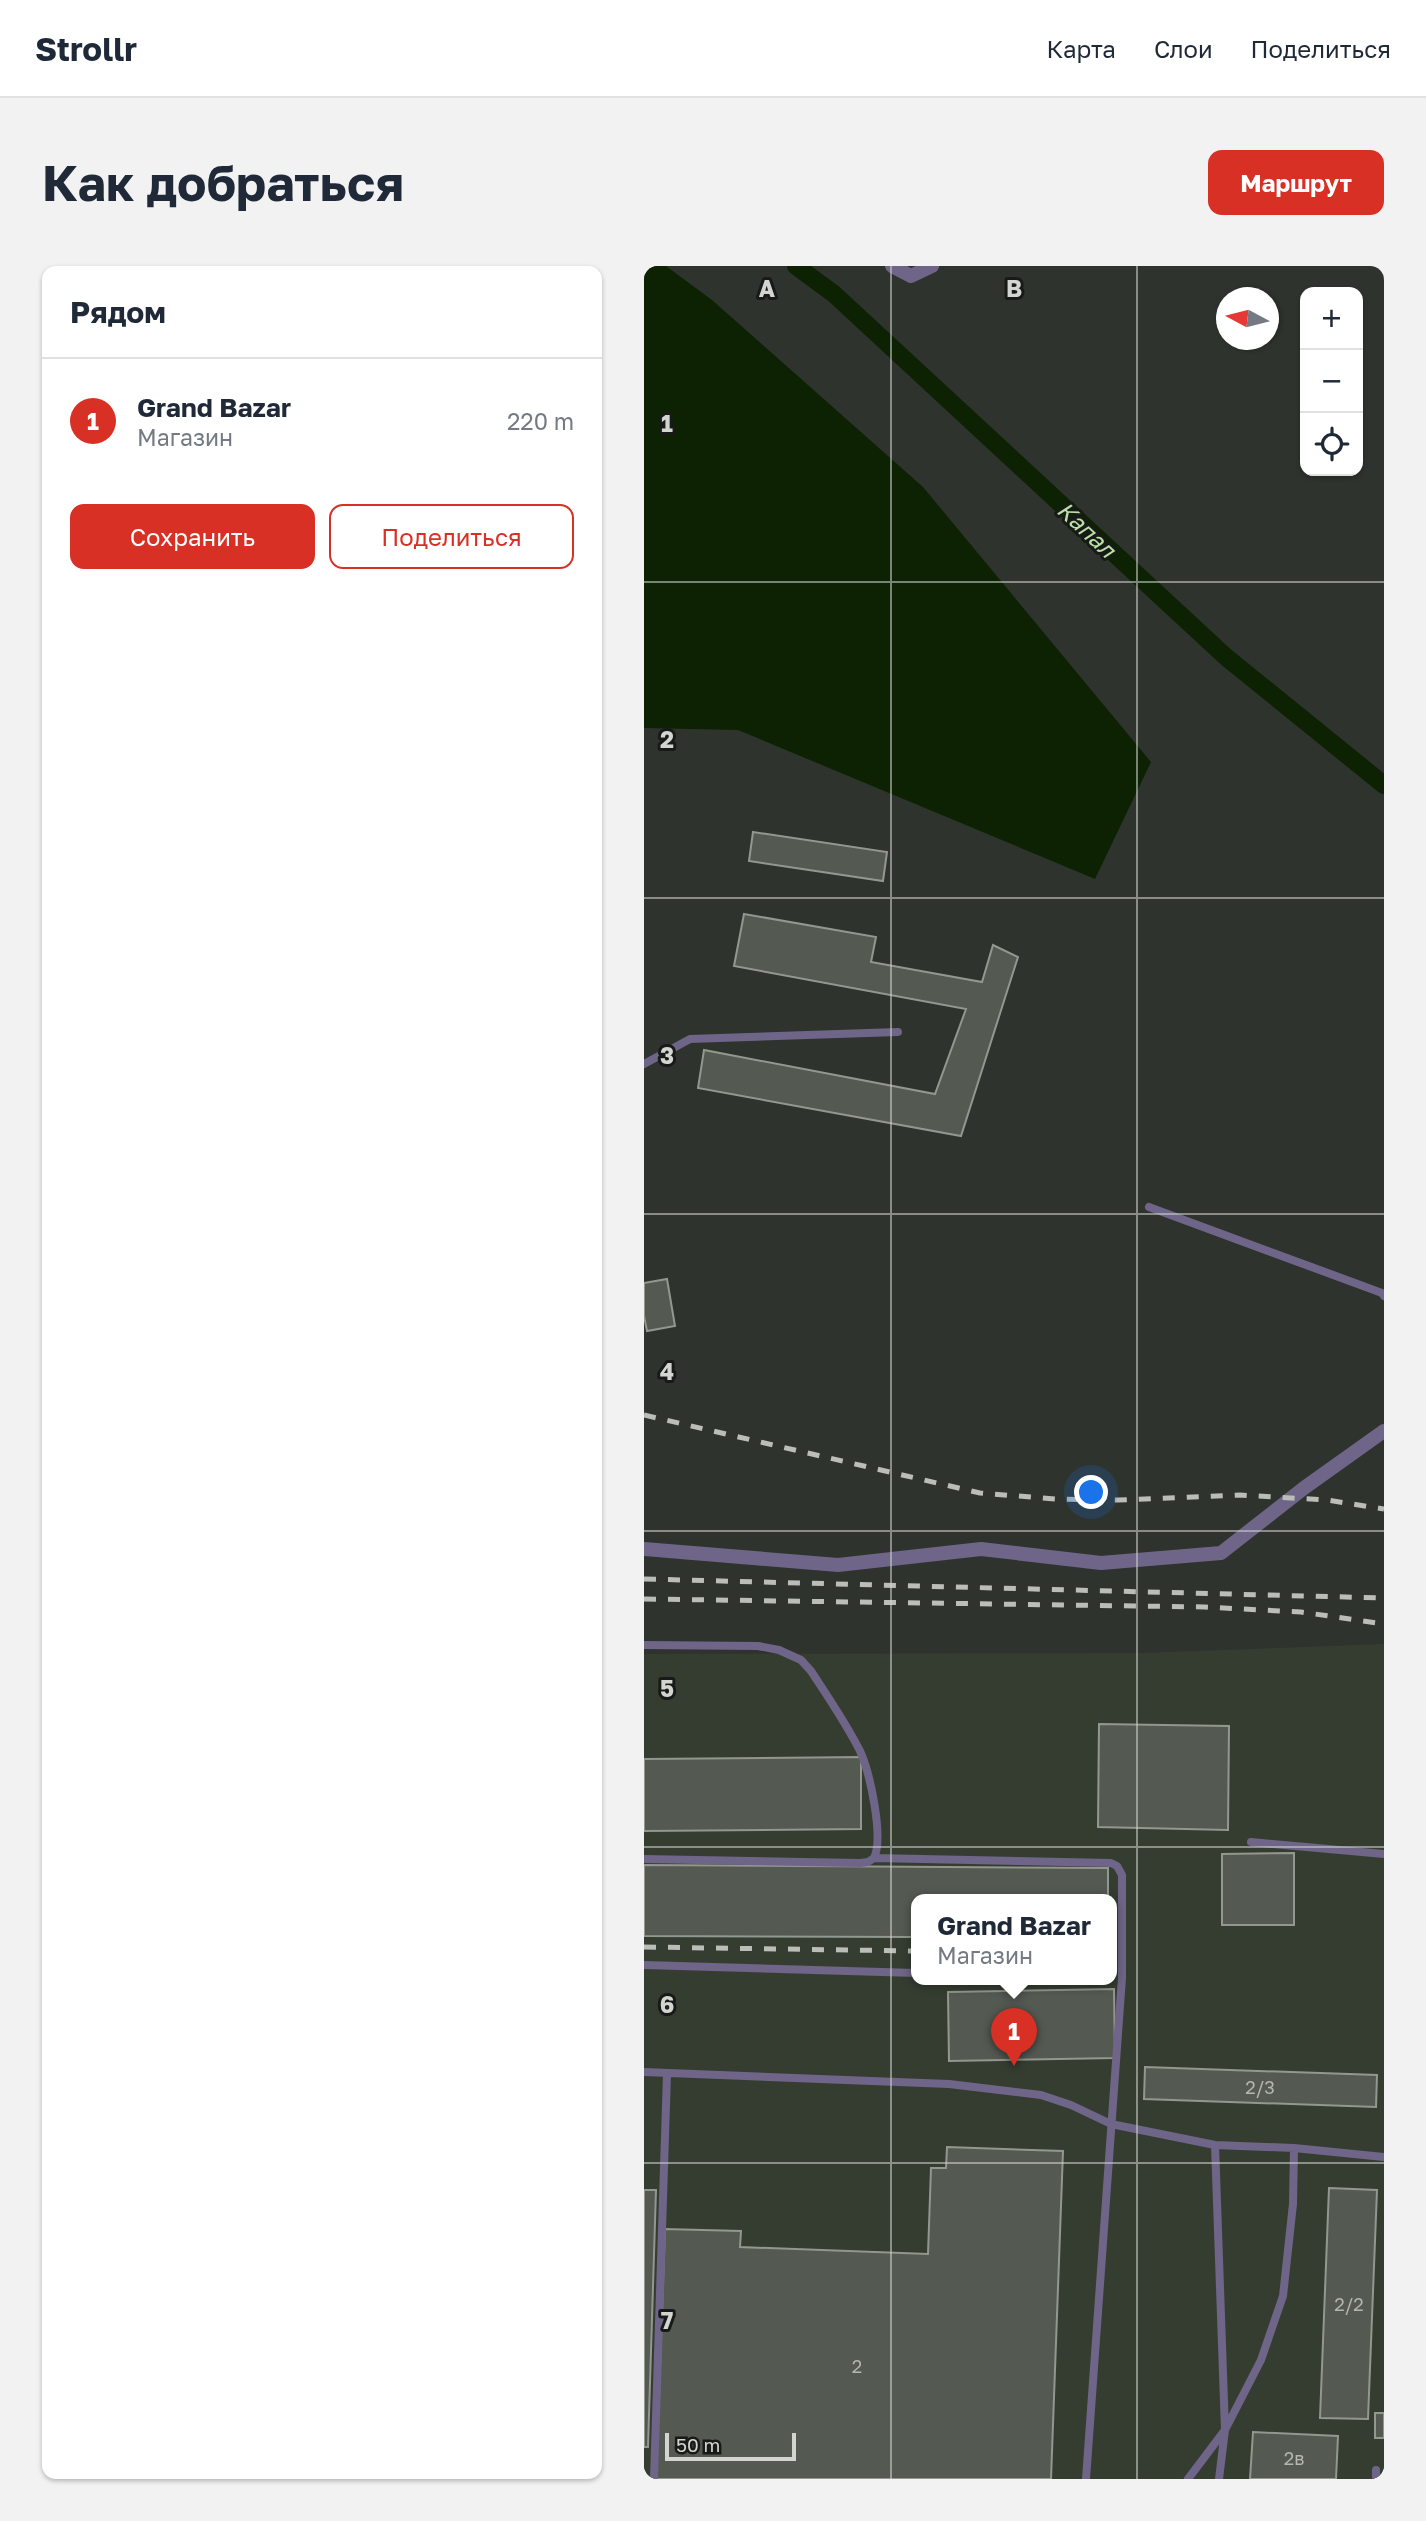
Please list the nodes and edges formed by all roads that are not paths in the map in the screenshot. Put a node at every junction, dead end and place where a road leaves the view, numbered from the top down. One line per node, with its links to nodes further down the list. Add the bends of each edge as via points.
1 (892, 266): 2 (street, via 911,276)
2 (932, 266)
3 (898, 1032): 4 (lane, via 690,1039)
4 (644, 1064)
5 (1149, 1207): 6 (lane)
6 (1384, 1296)
7 (1384, 1431): 8 (street, via 1221,1553 1101,1563 981,1549 838,1565)
8 (644, 1549)
9 (644, 1645): 13 (lane, via 758,1646 801,1660 862,1755 879,1839)
10 (1251, 1842): 11 (lane)
11 (1384, 1854)
12 (644, 1858): 13 (lane, via 860,1863)
13 (874, 1858): 17 (lane, via 1111,1863 1122,1875)
14 (644, 1965): 15 (lane)
15 (911, 1973)
16 (1117, 1978): 17 (lane)
17 (1122, 1978): 20 (lane)
18 (644, 2072): 19 (lane)
19 (667, 2074): 20 (lane, via 996,2088 1041,2095); 25 (lane)
20 (1111, 2124): 21 (lane); 26 (lane)
21 (1215, 2145): 22 (lane); 24 (lane)
22 (1294, 2148): 23 (lane); 24 (lane, via 1283,2296 1261,2360)
23 (1384, 2157)
24 (1225, 2430): 27 (lane); 28 (lane)
25 (654, 2479)
26 (1086, 2479)
27 (1188, 2479)
28 (1219, 2479)

